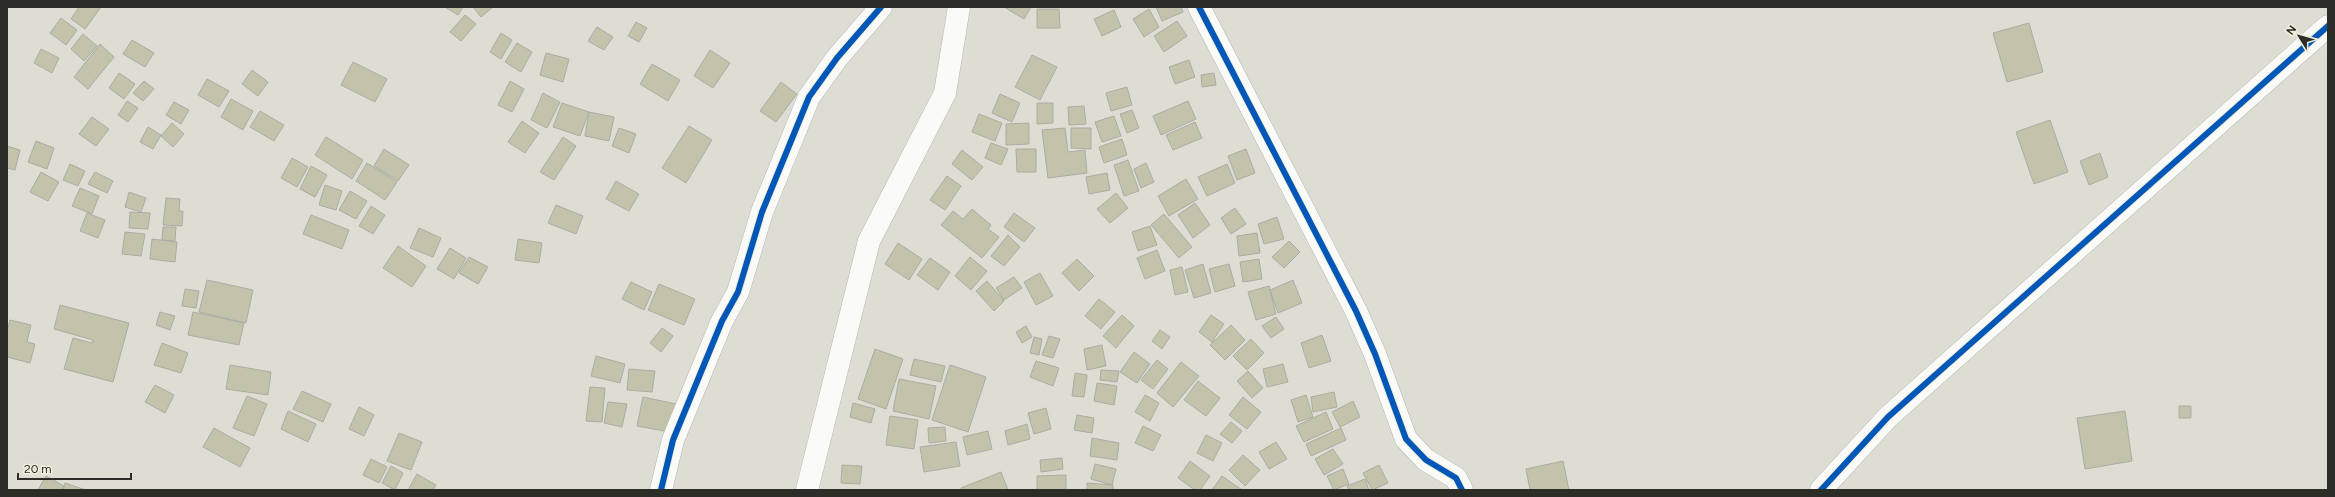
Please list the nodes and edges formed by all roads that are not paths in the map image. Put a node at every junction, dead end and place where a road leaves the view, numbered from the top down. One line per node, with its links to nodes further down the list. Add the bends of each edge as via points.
1 (881, 7): 5 (street, via 837,58 809,97 762,212 738,292 722,321 674,440)
2 (959, 7): 6 (street, via 945,93 869,241)
3 (1199, 7): 7 (street, via 1356,311 1375,354 1406,439 1426,460 1456,478)
4 (2328, 26): 8 (street, via 1888,417)
5 (661, 490)
6 (807, 490)
7 (1462, 490)
8 (1821, 490)

